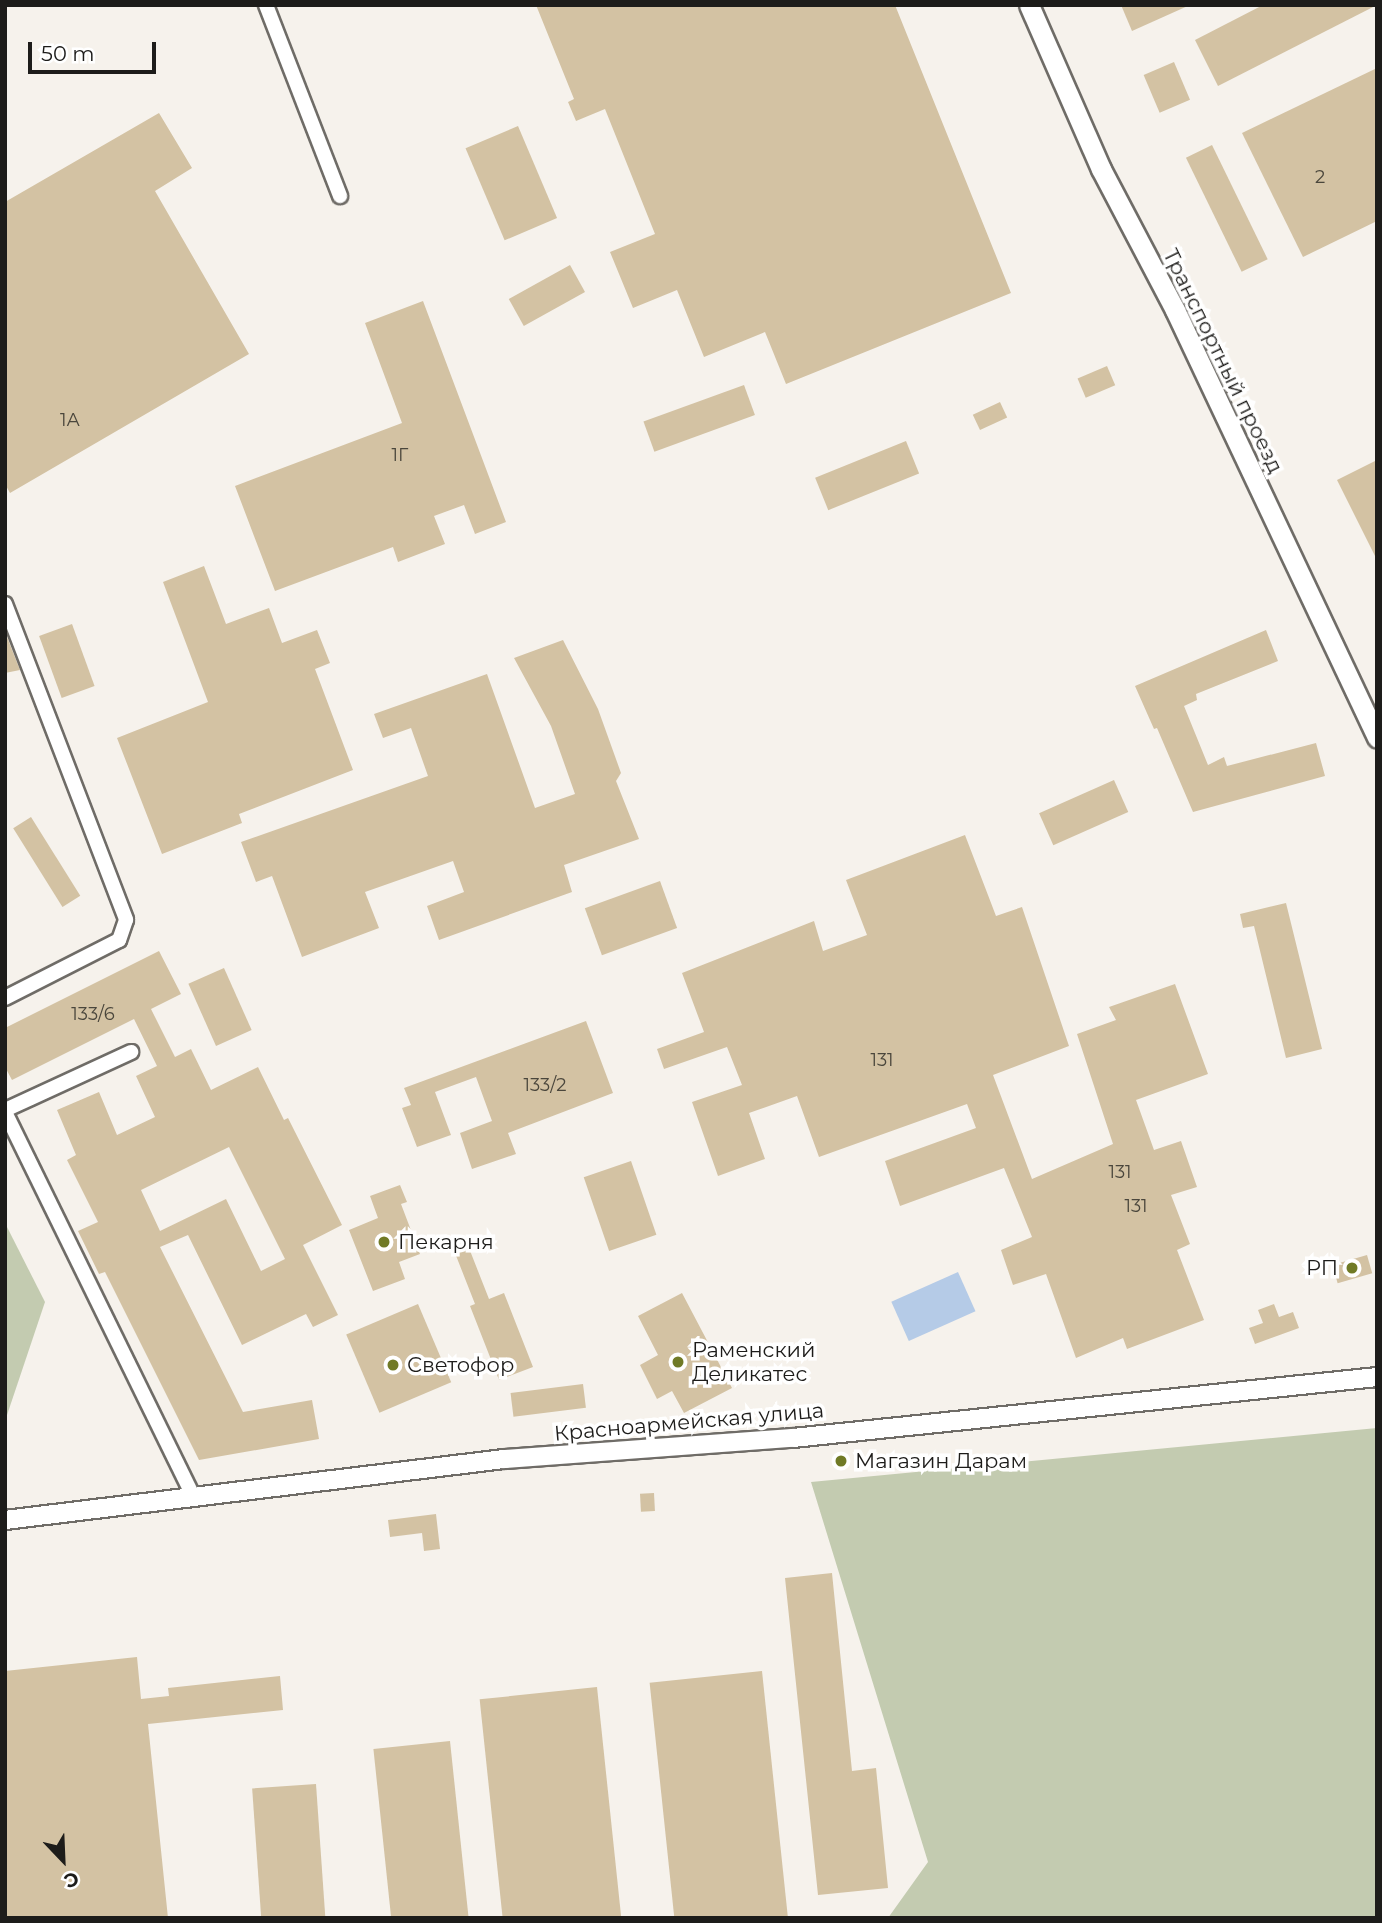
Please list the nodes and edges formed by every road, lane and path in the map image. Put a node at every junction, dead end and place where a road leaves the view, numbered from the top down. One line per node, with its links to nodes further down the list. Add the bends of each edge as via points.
1 (266, 5): 3 (street)
2 (1029, 5): 5 (main road, Транспортный проезд, via 1101,169 1181,322)
3 (340, 196)
4 (5, 604): 6 (street, via 126,920 119,940)
5 (1377, 738)
6 (5, 998)
7 (131, 1052): 8 (street)
8 (5, 1111): 10 (street)
9 (1377, 1377): 10 (street, Красноармейская улица, via 793,1438 504,1459)
10 (192, 1495): 11 (street, Красноармейская улица)
11 (5, 1520)

